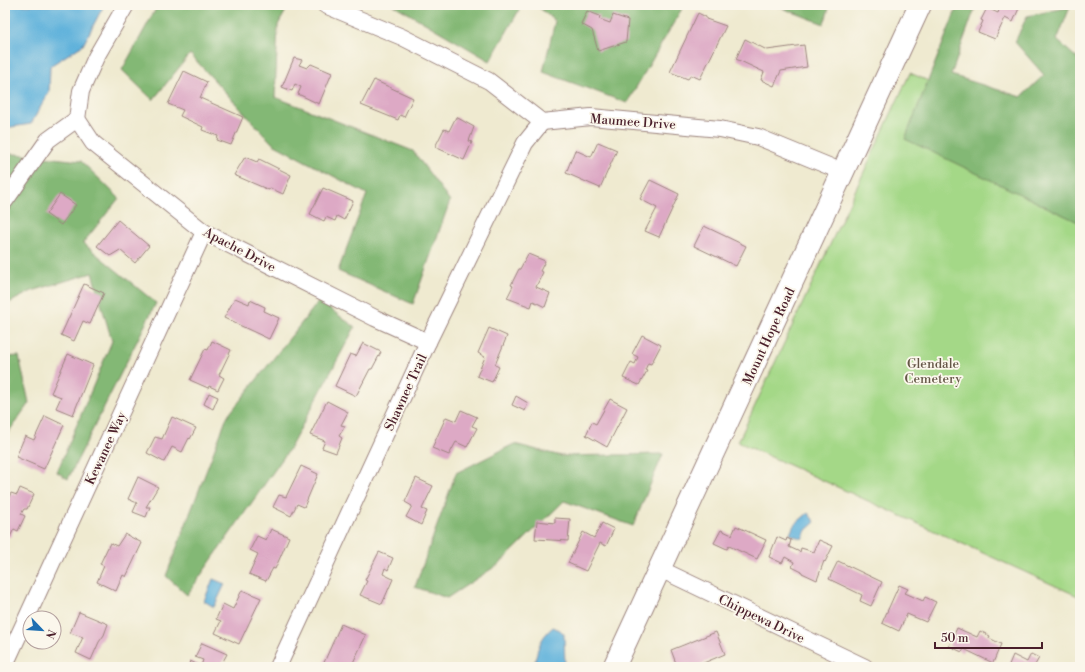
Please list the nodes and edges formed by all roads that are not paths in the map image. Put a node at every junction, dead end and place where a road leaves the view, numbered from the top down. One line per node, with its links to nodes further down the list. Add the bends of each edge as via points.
1 (126, 5): 4 (street, via 96,57 81,91)
2 (325, 5): 5 (street, via 402,37 489,82)
3 (920, 5): 6 (street, Mount Hope Road)
4 (78, 119): 7 (street, via 48,140); 8 (street, Apache Drive, via 93,143)
5 (542, 122): 6 (street, Maumee Drive, via 591,117 720,129 758,137); 9 (street, Shawnee Trail, via 525,143)
6 (844, 172): 10 (street, Mount Hope Road)
7 (5, 201)
8 (204, 232): 9 (street, Apache Drive, via 368,315); 11 (street, Kewanee Way)
9 (428, 342): 12 (street, Shawnee Trail)
10 (660, 569): 13 (street, Mount Hope Road); 14 (street, Chippewa Drive)
11 (5, 665)
12 (278, 667)
13 (614, 667)
14 (865, 667)

